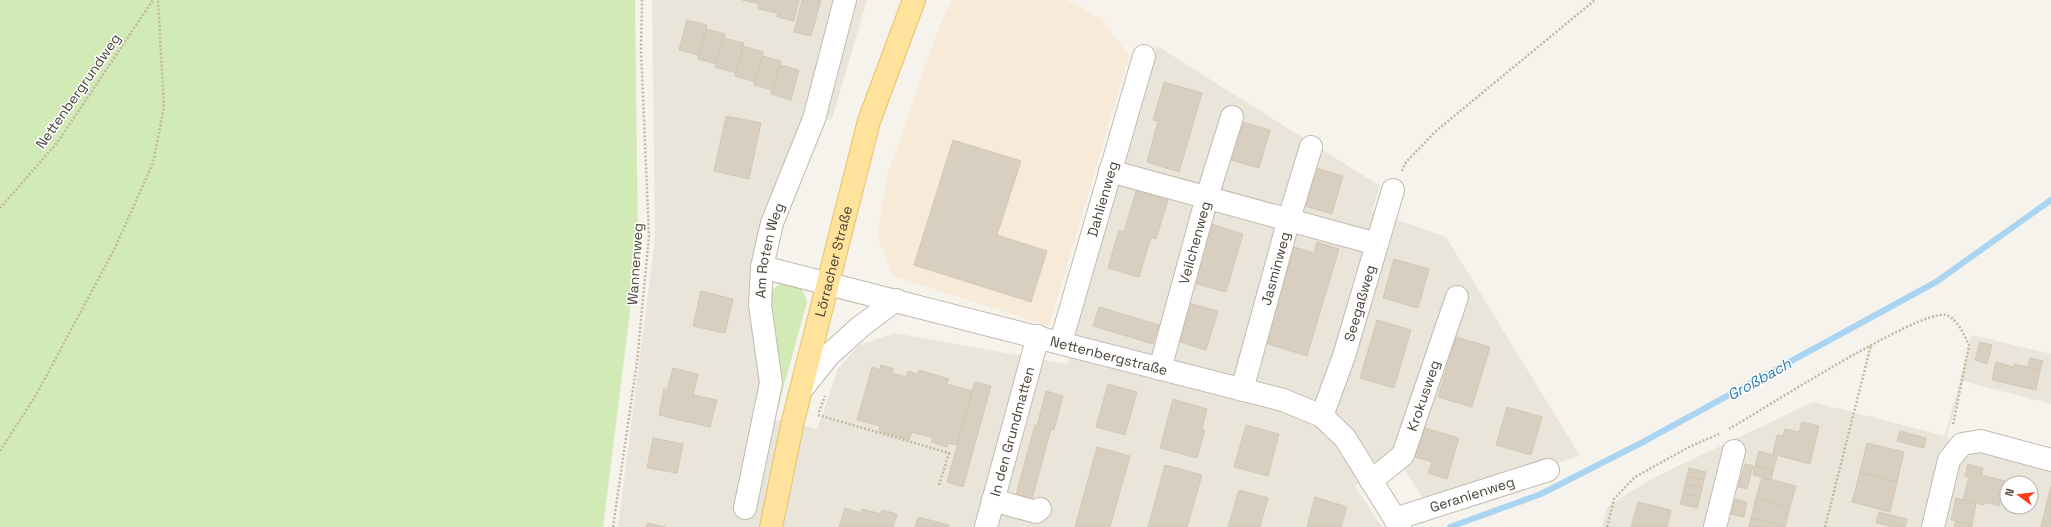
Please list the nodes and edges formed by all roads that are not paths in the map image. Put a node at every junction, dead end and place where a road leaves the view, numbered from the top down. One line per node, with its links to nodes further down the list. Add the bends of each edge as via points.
1 (845, 0): 11 (street, Am Roten Weg, via 814,119 772,223)
2 (914, 0): 12 (main road, Lörracher Straße, via 869,121)
3 (1144, 56): 6 (street, Dahlienweg)
4 (1232, 117): 8 (street, Veilchenweg)
5 (1311, 147): 9 (street, Jasminweg)
6 (1110, 171): 8 (street); 16 (street, Dahlienweg)
7 (1393, 190): 10 (street, Seegaßweg)
8 (1207, 197): 9 (street); 17 (street, Veilchenweg)
9 (1289, 219): 10 (street); 19 (street, Jasminweg)
10 (1378, 244): 20 (street, Seegaßweg, via 1344,356)
11 (762, 267): 12 (street, Nettenbergstraße); 26 (street, Am Roten Weg, via 760,305 771,383)
12 (829, 282): 14 (street, Nettenbergstraße); 18 (main road, Lörracher Straße)
13 (1457, 297): 24 (street, Krokusweg, via 1403,455)
14 (896, 300): 15 (street, Nettenbergstraße); 18 (street, via 829,355)
15 (1038, 336): 16 (street, Nettenbergstraße); 25 (street, In den Grundmatten)
16 (1061, 342): 17 (street, Nettenbergstraße)
17 (1160, 368): 19 (street, Nettenbergstraße)
18 (802, 388): 29 (main road, Lörracher Straße)
19 (1242, 390): 20 (street, Nettenbergstraße, via 1284,400)
20 (1322, 416): 24 (street, Nettenbergstraße, via 1345,438)
21 (1734, 450): 31 (street)
22 (2051, 460): 32 (street, via 1981,441 1962,444 1949,460)
23 (1548, 470): 28 (street, Geranienweg)
24 (1371, 481): 28 (street, Nettenbergstraße)
25 (993, 500): 27 (street, via 1036,512); 30 (street, In den Grundmatten)
26 (745, 508)
27 (1040, 509)
28 (1398, 523)
29 (770, 527)
30 (986, 527)
31 (1715, 527)
32 (1933, 527)

